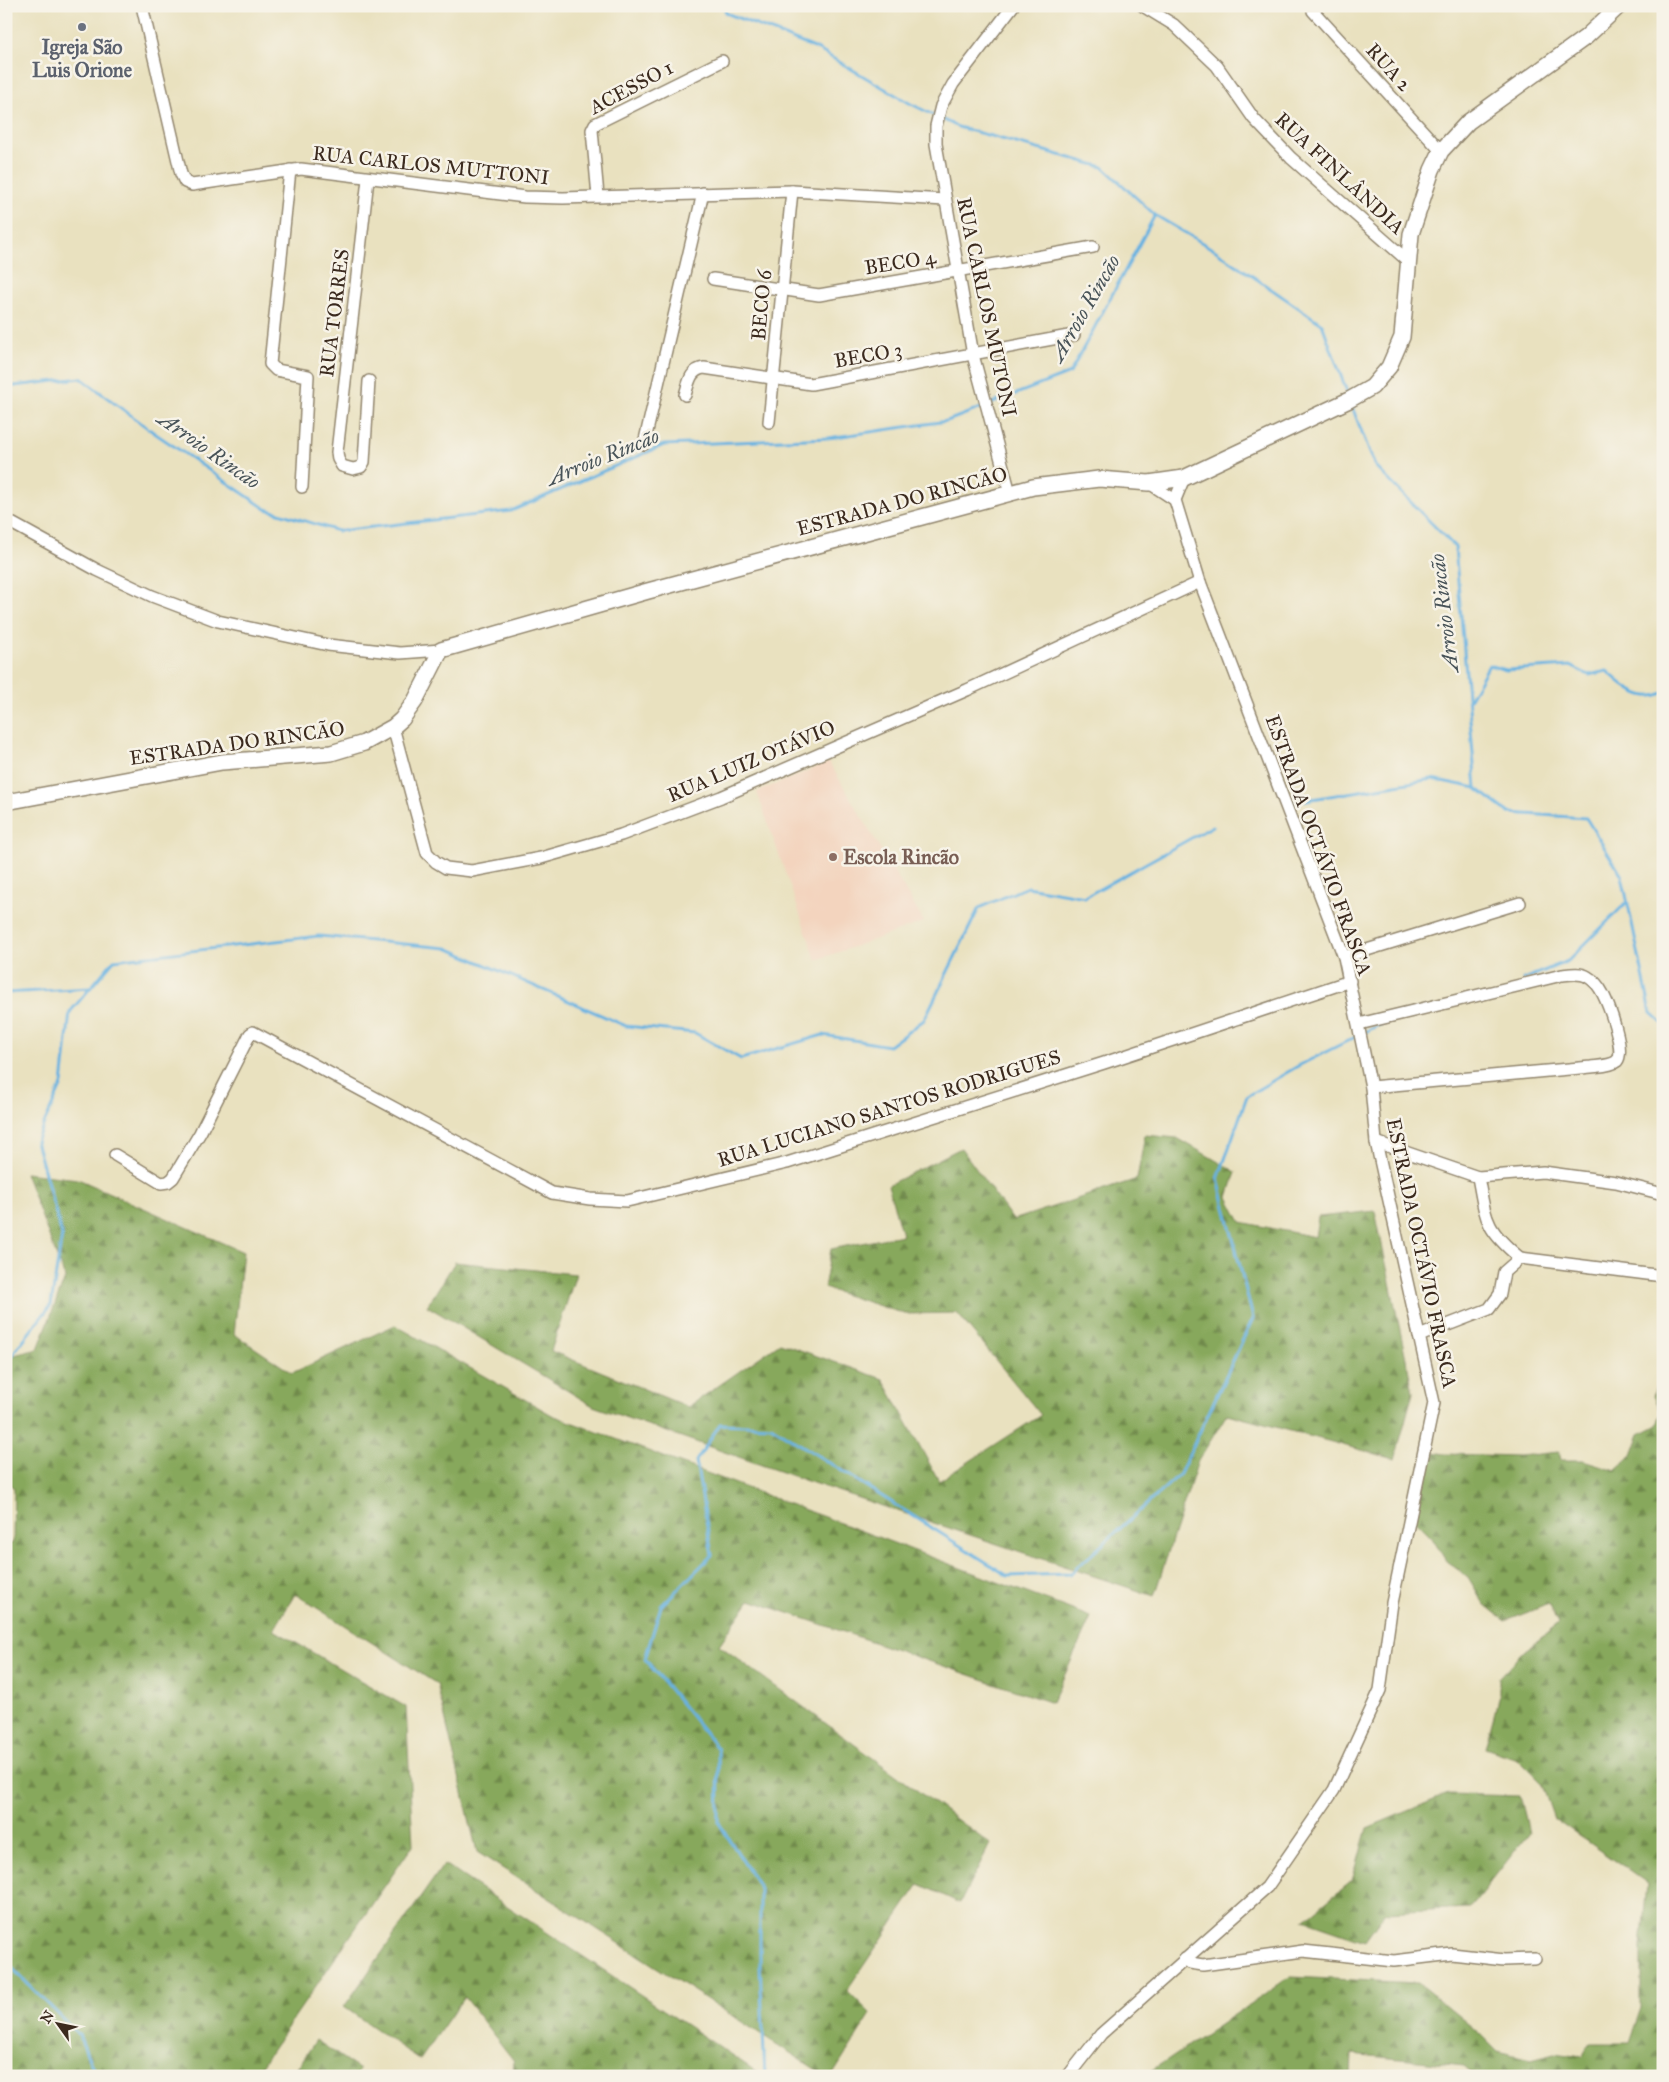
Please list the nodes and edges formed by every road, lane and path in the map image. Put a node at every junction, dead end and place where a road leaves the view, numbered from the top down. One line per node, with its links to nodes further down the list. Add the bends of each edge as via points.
1 (142, 6): 8 (street, RUA CARLOS MUTTONI, via 185,182 192,185)
2 (1013, 6): 13 (street, RUA CARLOS MUTONI, via 953,84 941,106 936,144)
3 (1142, 6): 15 (street, RUA FINLÂNDIA, via 1174,25 1216,66 1254,118 1291,158)
4 (1313, 6): 7 (street, RUA 2, via 1313,11)
5 (1619, 6): 7 (street, ESTRADA DO RINCÃO, via 1586,37 1468,122)
6 (722, 61): 12 (street, ACESSO 1, via 595,124 592,130)
7 (1441, 151): 15 (street, ESTRADA DO RINCÃO, via 1411,234)
8 (290, 170): 9 (street, RUA CARLOS MUTTONI); 28 (street, via 270,364 276,370 308,376)
9 (368, 179): 12 (street, RUA CARLOS MUTTONI, via 525,197); 22 (street, RUA TORRES, via 337,452 342,466 353,469 361,467 364,462)
10 (792, 191): 11 (street, RUA CARLOS MUTTONI); 13 (street, RUA CARLOS MUTTONI); 18 (street, BECO 6)
11 (703, 193): 12 (street, RUA CARLOS MUTTONI); 25 (street)
12 (598, 196)
13 (945, 200): 16 (street, RUA CARLOS MUTONI)
14 (1093, 247): 16 (street, BECO 4)
15 (1408, 261): 26 (street, ESTRADA DO RINCÃO, via 1402,338 1389,367 1372,387)
16 (958, 272): 18 (street, BECO 4, via 819,295); 20 (street, RUA CARLOS MUTONI)
17 (713, 279): 18 (street, BECO 4)
18 (781, 289): 21 (street, BECO 6)
19 (1074, 335): 20 (street, BECO 3)
20 (973, 355): 21 (street, BECO 3, via 811,384); 29 (street, RUA CARLOS MUTONI)
21 (773, 379): 23 (street, BECO 3, via 698,369 692,373); 24 (street, BECO 6)
22 (369, 381)
23 (686, 395)
24 (769, 422)
25 (644, 444)
26 (1184, 478): 27 (street, ESTRADA DO RINCÃO); 30 (street)
27 (1149, 484): 29 (street, ESTRADA DO RINCÃO, via 1099,479); 30 (street)
28 (302, 487)
29 (1010, 493): 33 (street, ESTRADA DO RINCÃO)
30 (1174, 500): 32 (street, ESTRADA OCTÁVIO FRASCA)
31 (6, 520): 33 (street, via 96,570 218,621 328,645 400,652)
32 (1200, 582): 34 (street, RUA LUIZ OTÁVIO, via 967,690 721,797 620,835 541,858 472,872 446,868 427,852); 37 (street, ESTRADA OCTÁVIO FRASCA)
33 (441, 650): 34 (street, ESTRADA DO RINCÃO, via 416,701)
34 (393, 727): 35 (street, ESTRADA DO RINCÃO, via 364,743 331,753 222,762)
35 (6, 802)
36 (1520, 903): 37 (street)
37 (1344, 957): 38 (street, ESTRADA OCTÁVIO FRASCA)
38 (1350, 981): 39 (street, ESTRADA OCTÁVIO FRASCA); 42 (street, RUA LUCIANO SANTOS RODRIGUES, via 787,1163 627,1201 552,1193 253,1032 173,1178 161,1183)
39 (1359, 1024): 40 (street, ESTRADA OCTÁVIO FRASCA); 40 (street, via 1562,975 1583,974 1604,995 1620,1046 1619,1057 1612,1064)
40 (1371, 1087): 41 (street, ESTRADA OCTÁVIO FRASCA)
41 (1376, 1142): 43 (street); 47 (street, ESTRADA OCTÁVIO FRASCA)
42 (115, 1155)
43 (1478, 1177): 44 (street, via 1543,1172 1616,1182); 45 (street, via 1487,1222 1500,1242)
44 (1663, 1194)
45 (1520, 1258): 46 (street); 47 (street, via 1504,1272 1500,1294 1490,1309)
46 (1663, 1276)
47 (1419, 1336): 48 (street, ESTRADA OCTÁVIO FRASCA, via 1434,1403 1392,1603 1380,1690 1334,1790 1267,1887)
48 (1185, 1959): 49 (street, via 1203,1965 1303,1951 1394,1961 1452,1954 1504,1960); 50 (street, ESTRADA OCTÁVIO FRASCA, via 1101,2034)
49 (1535, 1959)
50 (1068, 2076)

